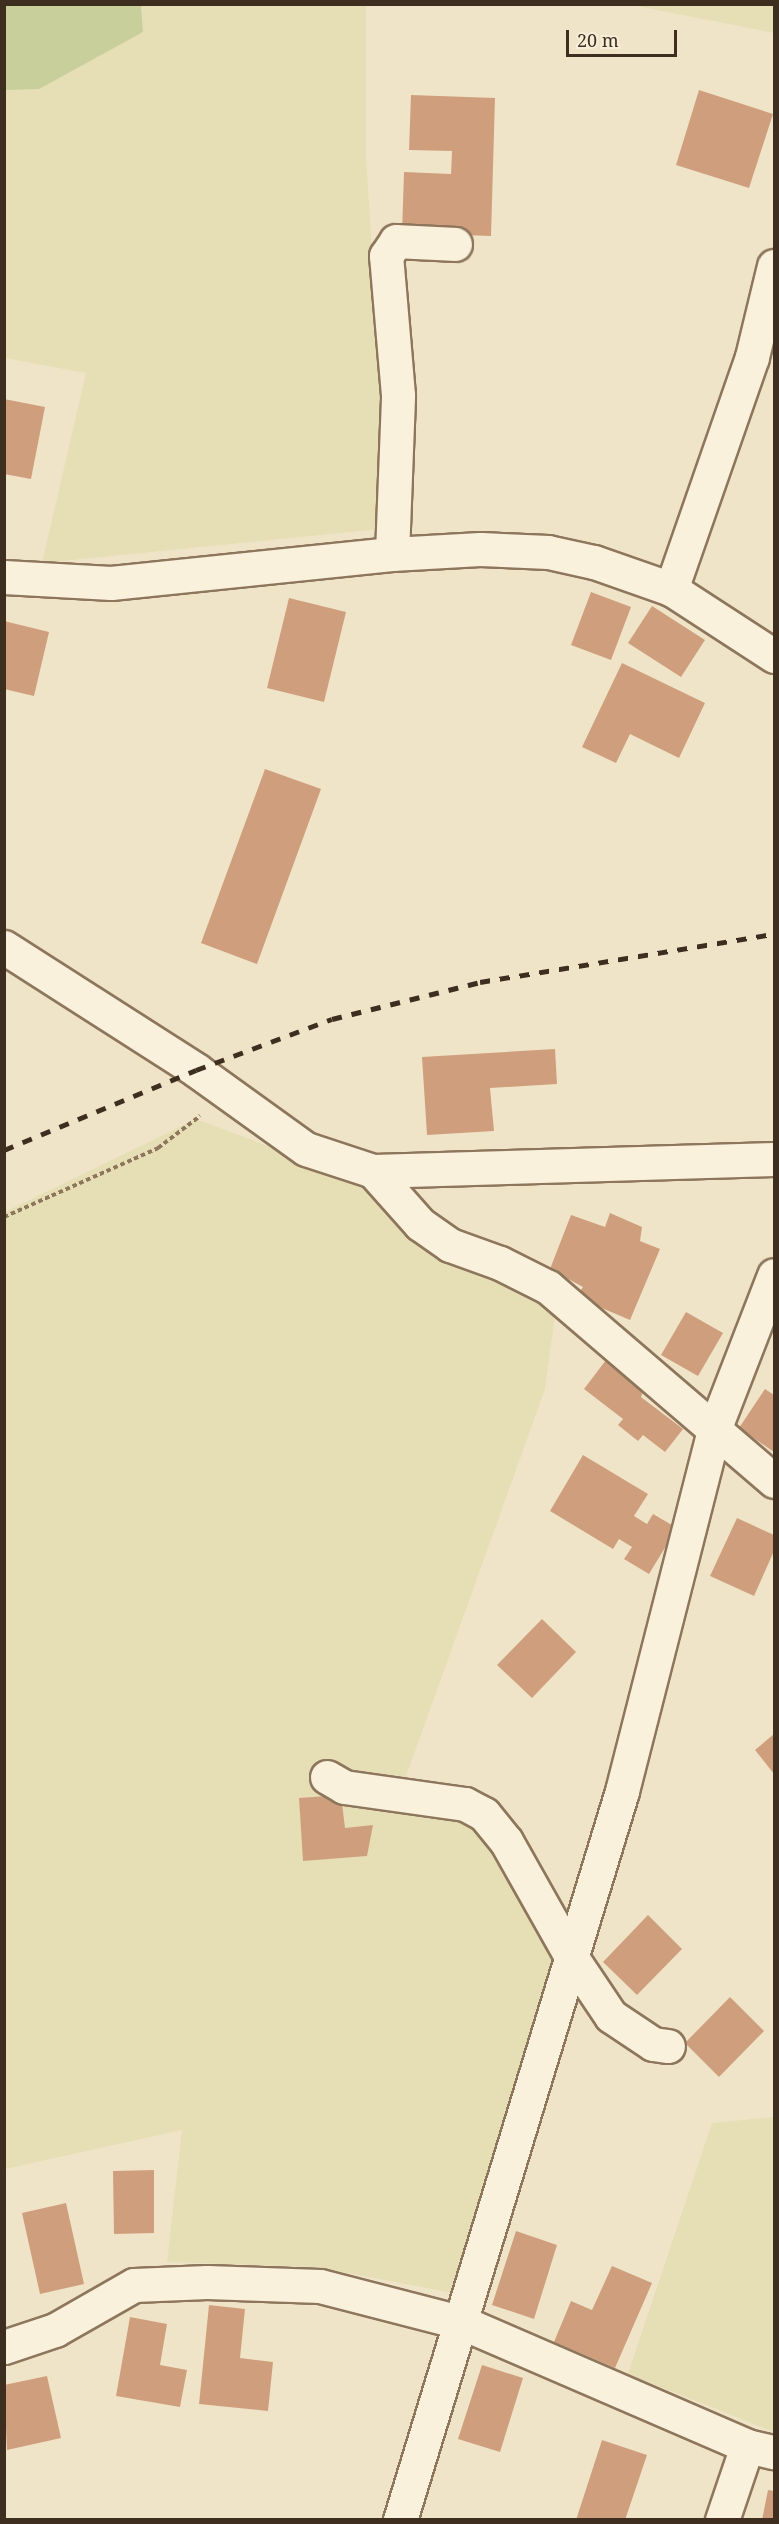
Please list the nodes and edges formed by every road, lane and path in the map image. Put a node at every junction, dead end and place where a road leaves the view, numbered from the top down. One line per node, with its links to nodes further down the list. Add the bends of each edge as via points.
1 (455, 244): 4 (street, via 396,241 386,256 398,395)
2 (774, 266): 3 (street)
3 (763, 364): 6 (street)
4 (392, 554): 5 (street, via 111,584); 6 (street, via 480,549 548,552 594,562)
5 (4, 577)
6 (671, 589): 7 (street)
7 (774, 656)
8 (4, 947): 9 (street)
9 (230, 1094): 11 (street, via 306,1149); 12 (path, via 158,1148)
10 (774, 1159): 11 (street)
11 (373, 1171): 14 (street, via 420,1224 450,1245 548,1287)
12 (4, 1217)
13 (774, 1275): 14 (street)
14 (714, 1430): 15 (street); 17 (street, via 622,1791)
15 (774, 1482)
16 (327, 1777): 17 (street, via 344,1787 465,1804 484,1814 506,1841)
17 (572, 1958): 18 (street, via 611,2016 653,2044); 19 (street)
18 (668, 2046)
19 (463, 2323): 20 (street, via 320,2286 207,2282 134,2285 55,2330); 21 (street); 22 (street)
20 (4, 2347)
21 (761, 2449): 23 (street)
22 (400, 2520)
23 (722, 2520)

